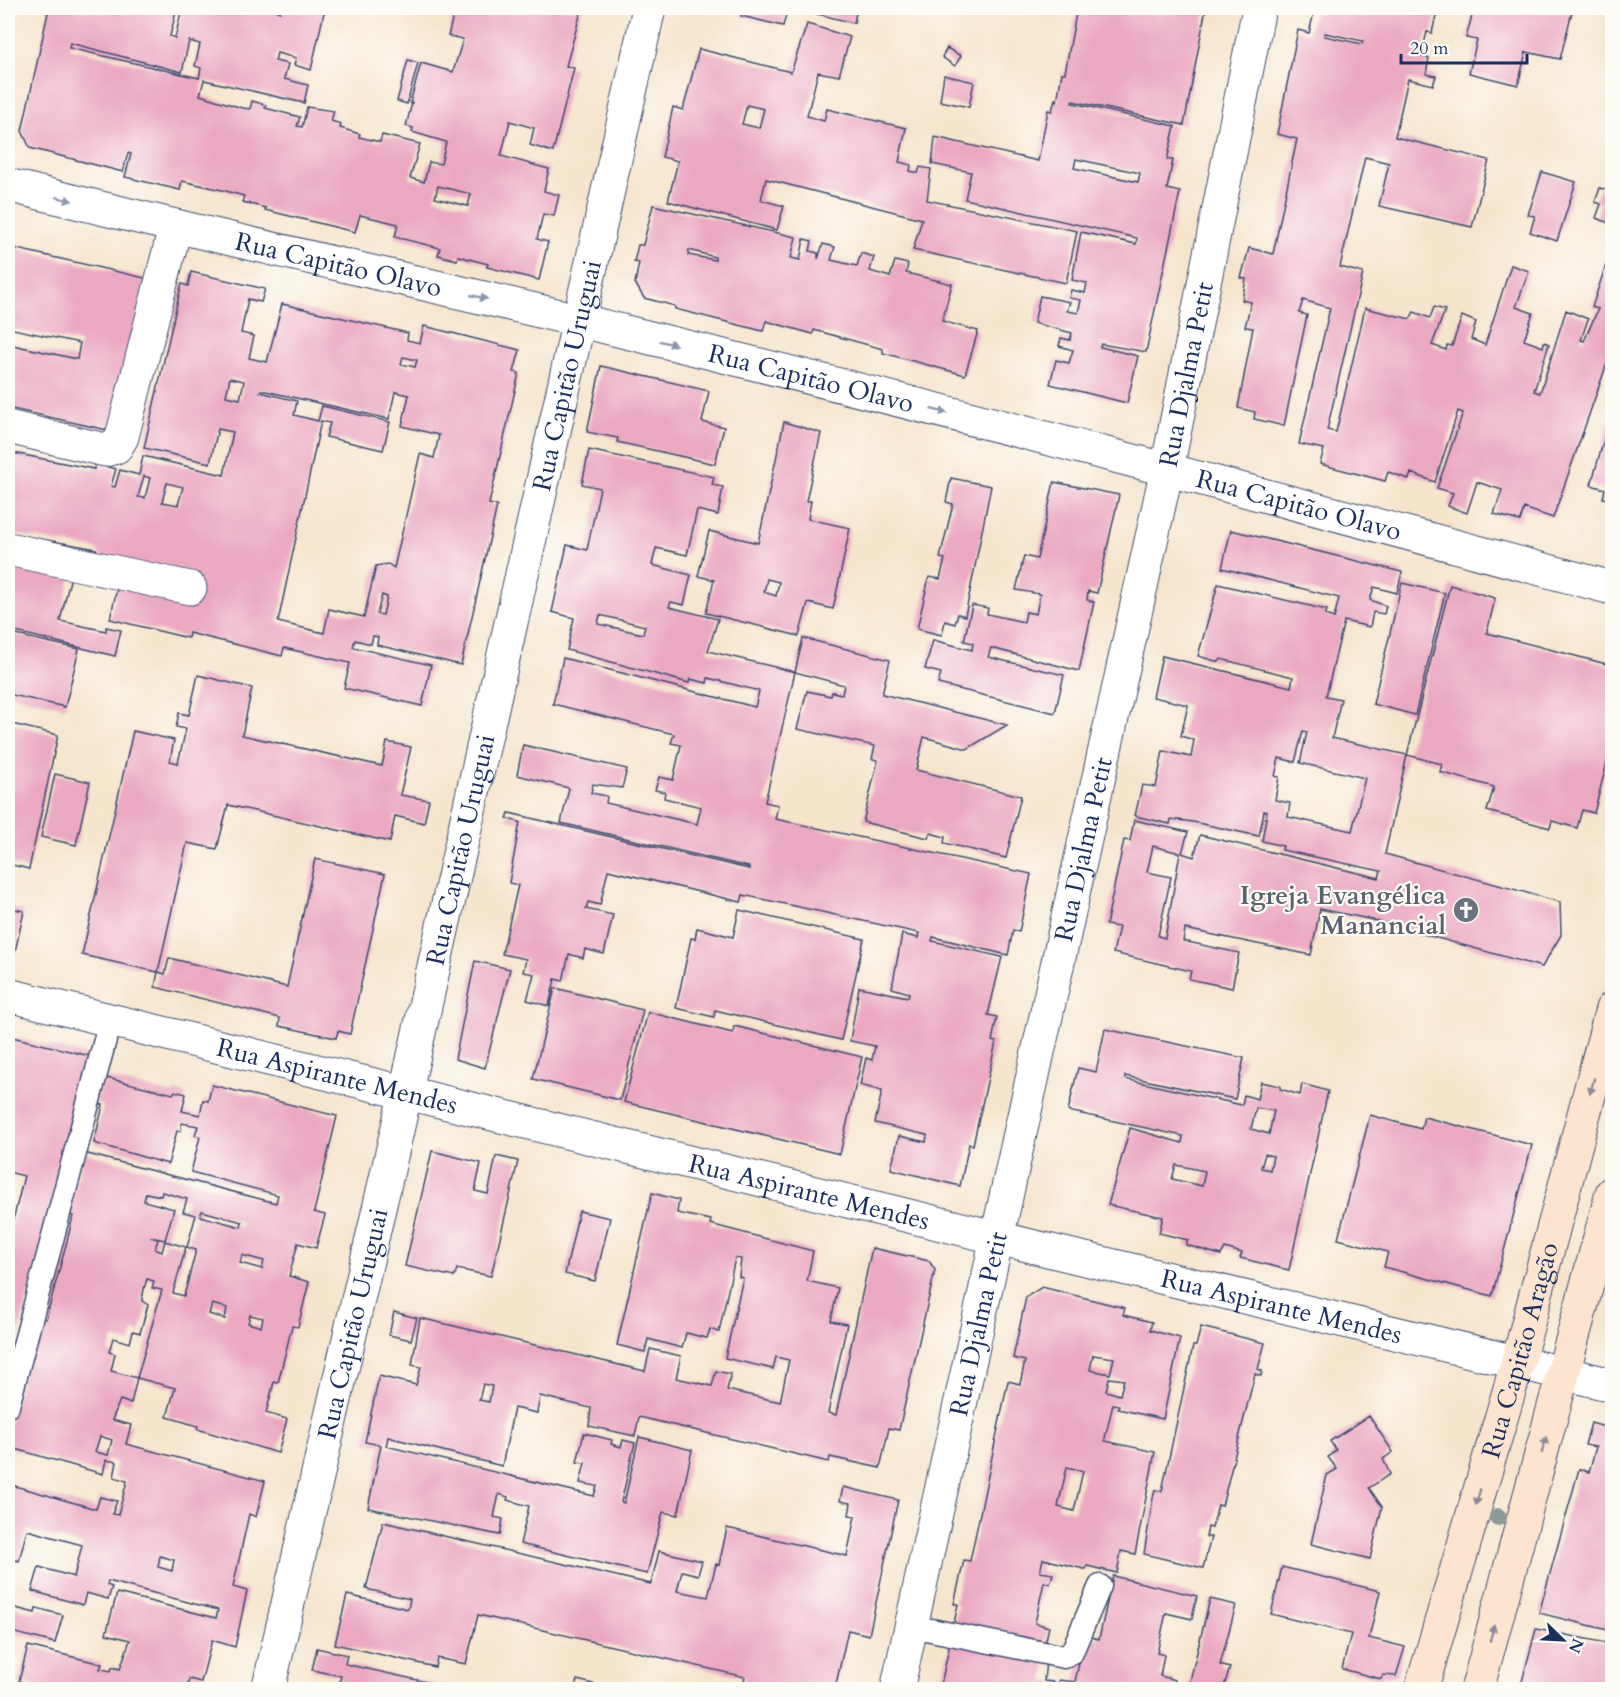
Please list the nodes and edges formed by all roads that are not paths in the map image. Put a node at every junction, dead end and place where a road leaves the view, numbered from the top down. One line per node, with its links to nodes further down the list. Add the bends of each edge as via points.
1 (649, 8): 5 (street, Rua Capitão Uruguai)
2 (1258, 8): 7 (street, Rua Djalma Petit)
3 (8, 185): 4 (street, Rua Capitão Olavo, one-way to 4)
4 (176, 228): 5 (street, Rua Capitão Olavo, one-way to 5); 6 (street, via 122,437 116,447 105,450)
5 (579, 320): 7 (street, Rua Capitão Olavo, one-way to 7); 14 (street, Rua Capitão Uruguai)
6 (8, 427)
7 (1167, 469): 10 (street, Rua Capitão Olavo); 16 (street, Rua Djalma Petit)
8 (8, 549): 9 (street)
9 (190, 588)
10 (1612, 588)
11 (8, 995): 13 (street, Rua Aspirante Mendes)
12 (1612, 1009): 17 (main road, Rua Capitão Aragão, one-way to 17)
13 (110, 1021): 14 (street, Rua Aspirante Mendes); 20 (lane)
14 (406, 1091): 16 (street, Rua Aspirante Mendes); 23 (street, Rua Capitão Uruguai)
15 (1612, 1192): 18 (main road, Rua Capitão Aragão)
16 (999, 1237): 17 (street, Rua Aspirante Mendes); 22 (street, Rua Djalma Petit)
17 (1518, 1361): 18 (street, Rua Aspirante Mendes); 25 (main road, Rua Capitão Aragão, one-way to 25)
18 (1564, 1373): 19 (street, Rua Aspirante Mendes); 26 (main road, Rua Capitão Aragão, one-way to 18)
19 (1612, 1385)
20 (8, 1406)
21 (1100, 1586): 22 (lane, via 1072,1652 1064,1657)
22 (911, 1626): 24 (street, Rua Djalma Petit)
23 (268, 1689)
24 (897, 1689)
25 (1421, 1689)
26 (1477, 1689)

